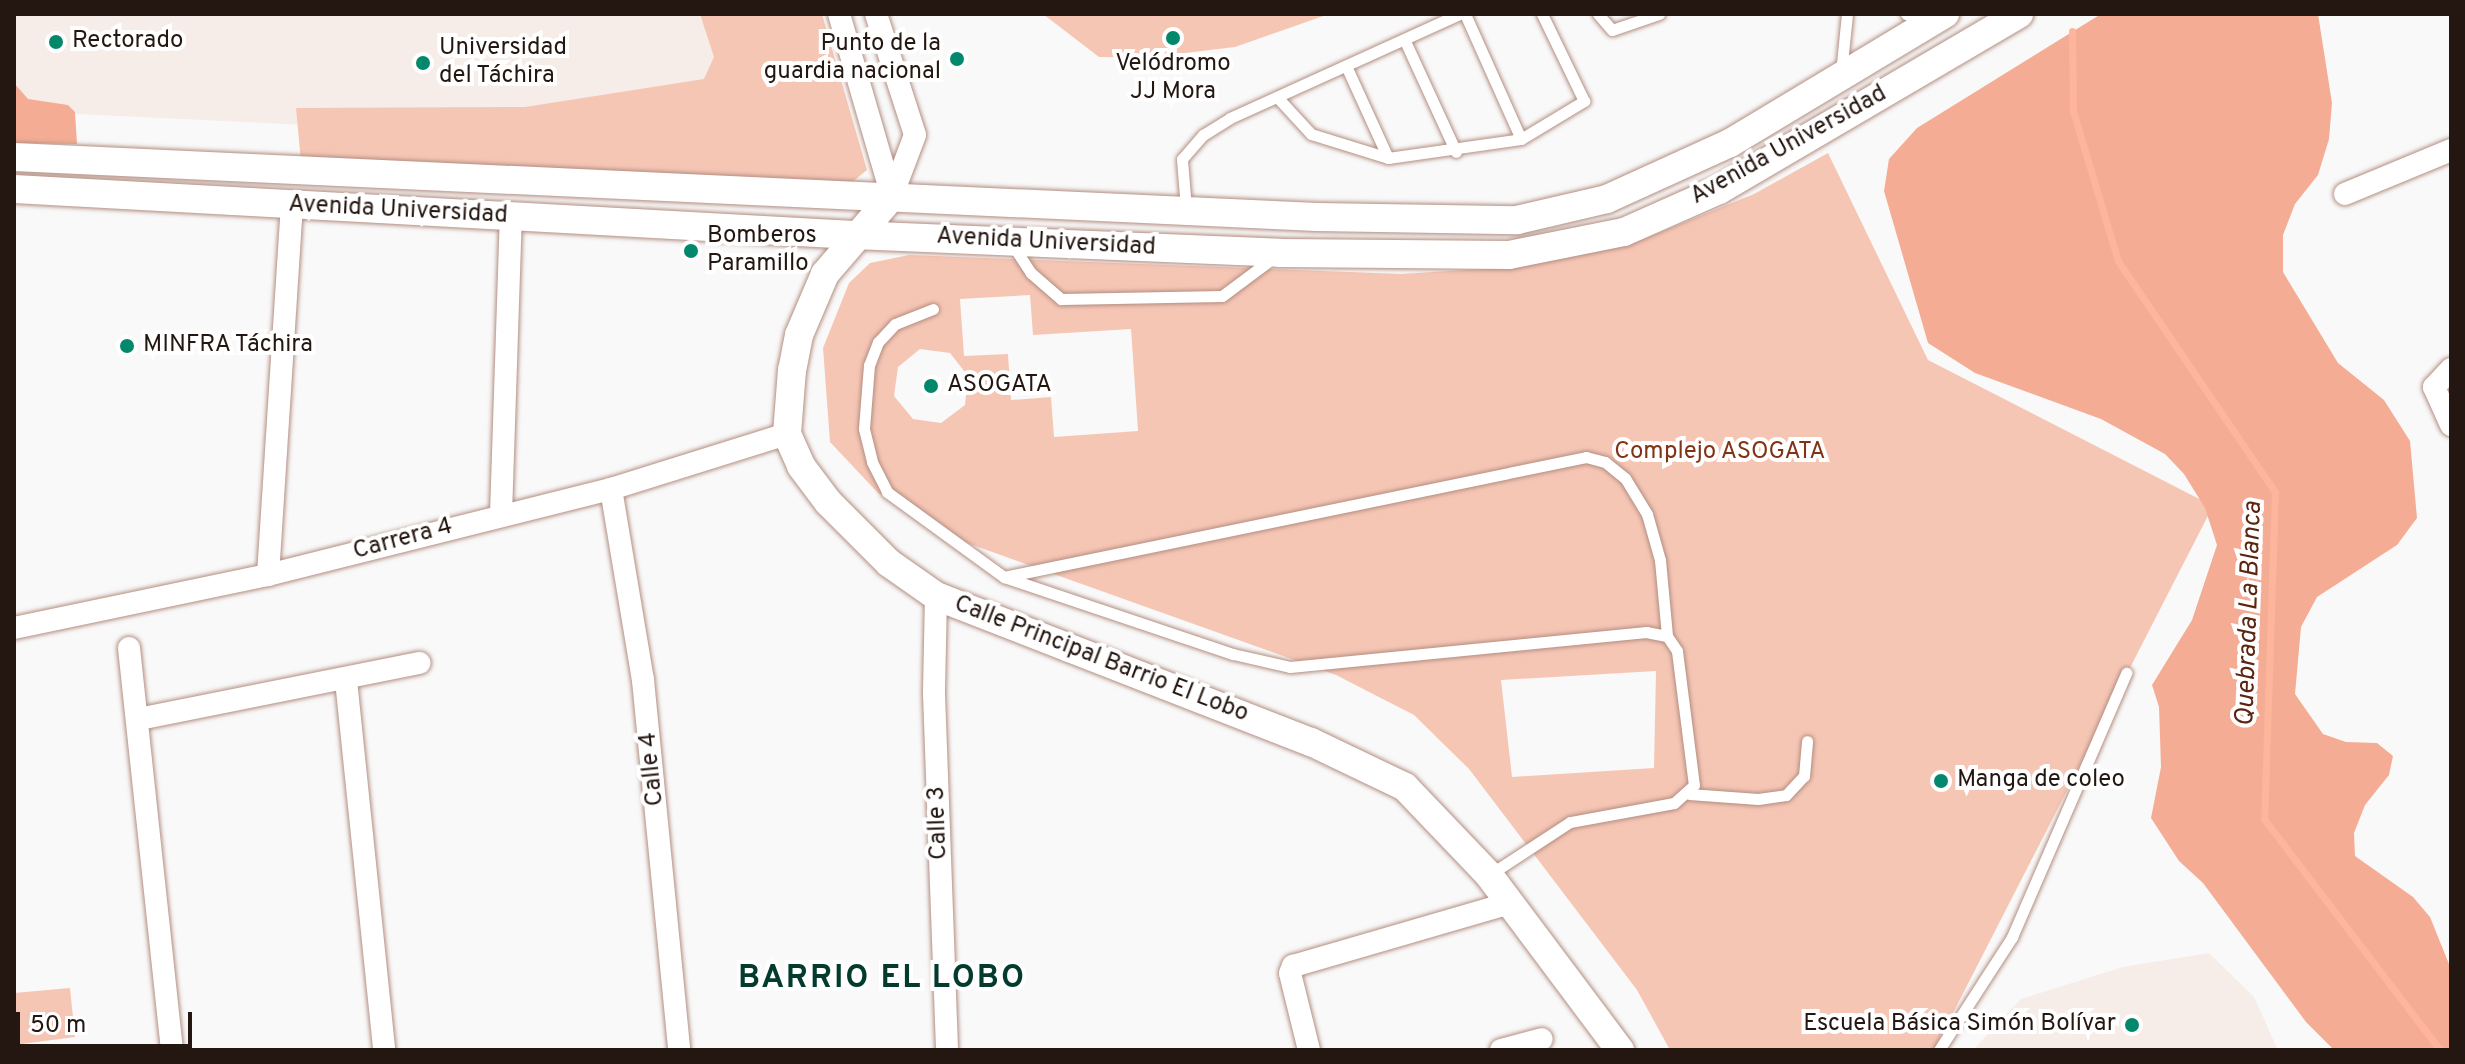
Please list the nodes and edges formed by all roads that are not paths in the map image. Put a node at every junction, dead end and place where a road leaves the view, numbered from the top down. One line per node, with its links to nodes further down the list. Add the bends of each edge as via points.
1 (839, 14): 21 (street)
2 (876, 14): 21 (street, via 915,135)
3 (1462, 14): 10 (lane); 14 (lane)
4 (1542, 14): 14 (lane, via 1584,101)
5 (1598, 14): 6 (lane, via 1612,30)
6 (1659, 14)
7 (1847, 14): 12 (lane)
8 (2019, 14): 27 (street, Avenida Universidad, via 1719,190 1624,232 1509,255)
9 (1926, 17): 12 (street, Avenida Universidad)
10 (1405, 41): 11 (lane); 16 (lane)
11 (1347, 68): 13 (lane); 18 (lane)
12 (1840, 76): 23 (street, Avenida Universidad, via 1730,143 1607,199 1561,212 1463,221)
13 (1277, 97): 18 (lane, via 1311,134); 23 (lane, via 1230,118 1182,159)
14 (1521, 139): 16 (lane)
15 (2451, 150): 20 (street)
16 (1456, 152): 18 (lane)
17 (14, 157): 21 (street, Avenida Universidad)
18 (1388, 158)
19 (14, 189): 22 (street, Avenida Universidad)
20 (2345, 194)
21 (892, 196): 23 (street, Avenida Universidad); 25 (street)
22 (292, 206): 24 (street, Avenida Universidad); 34 (street)
23 (1186, 209)
24 (511, 217): 25 (street, Avenida Universidad); 33 (street)
25 (854, 235): 26 (street, Avenida Universidad); 31 (street, via 825,274 799,335)
26 (1010, 240): 27 (street, Avenida Universidad); 27 (lane, via 1031,273 1061,299 1222,296)
27 (1280, 253)
28 (933, 309): 35 (lane, via 895,324 873,354 863,396 872,462 887,492)
29 (2451, 369): 30 (street, via 2434,387)
30 (2451, 425)
31 (787, 434): 32 (street, Carrera 4); 36 (street, Calle Principal Barrio El Lobo, via 801,466 828,502 889,563)
32 (611, 489): 33 (street, Carrera 4); 51 (street, Calle 4, via 643,680)
33 (501, 514): 34 (street, Carrera 4)
34 (268, 575): 37 (street, Carrera 4)
35 (1004, 577): 38 (lane, via 1233,654 1290,667 1646,632); 38 (lane, via 1586,457 1605,462 1625,478 1647,514 1660,560)
36 (936, 596): 46 (street, Calle Principal Barrio El Lobo, via 1311,742 1405,787); 52 (street, Calle 3, via 934,694)
37 (14, 628)
38 (1667, 636): 45 (lane, via 1677,651 1696,775)
39 (129, 648): 43 (street)
40 (419, 663): 42 (street)
41 (2126, 673): 56 (lane, via 2012,937)
42 (346, 680): 43 (street); 50 (street)
43 (139, 719): 49 (street)
44 (1807, 741): 45 (lane, via 1804,776 1786,795 1758,799)
45 (1689, 794): 46 (lane, via 1674,803 1570,822)
46 (1489, 875): 47 (street, Calle Principal Barrio El Lobo)
47 (1510, 903): 53 (street, via 1293,966 1290,973); 55 (street, Calle Principal Barrio El Lobo)
48 (1542, 1039): 54 (street)
49 (172, 1050)
50 (384, 1050)
51 (679, 1050)
52 (947, 1050)
53 (1309, 1050)
54 (1501, 1050)
55 (1620, 1050)
56 (1939, 1050)

